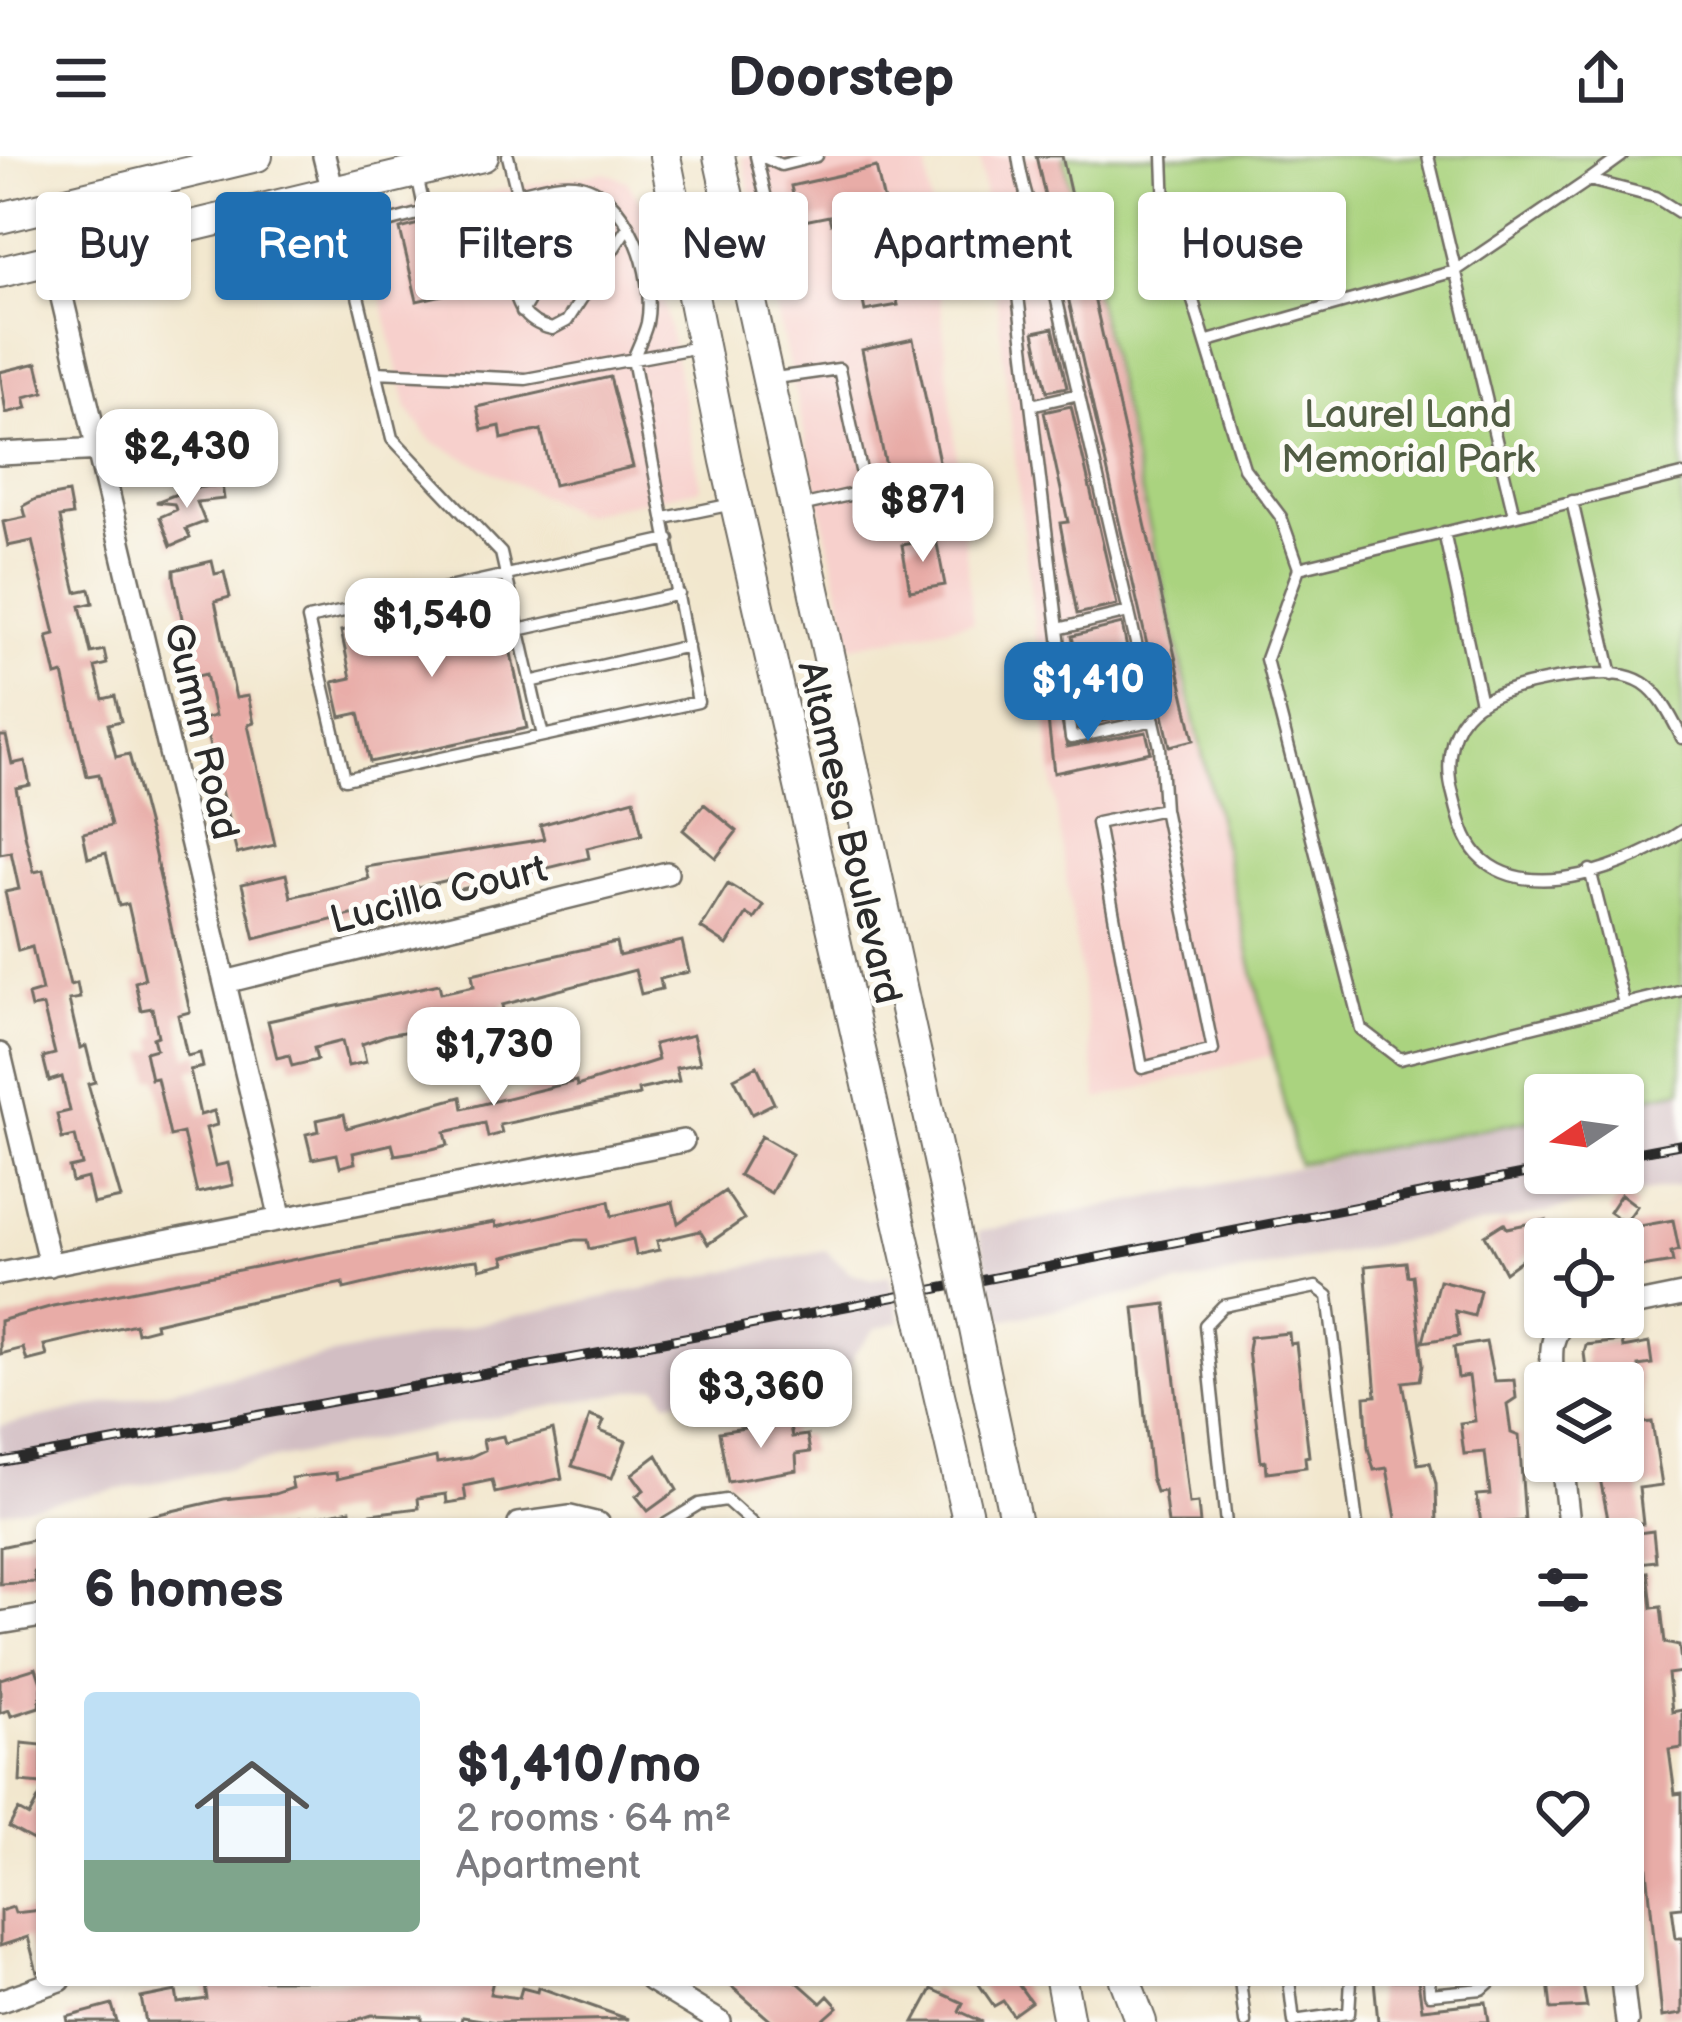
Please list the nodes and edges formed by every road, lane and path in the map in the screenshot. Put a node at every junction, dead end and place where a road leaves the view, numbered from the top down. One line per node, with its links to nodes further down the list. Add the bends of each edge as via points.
1 (256, 156): 25 (main road)
2 (325, 156): 16 (street)
3 (483, 156): 13 (main road)
4 (508, 156): 15 (lane, via 518,193)
5 (664, 156): 19 (main road, Altamesa Boulevard)
6 (759, 156): 7 (lane, via 781,165); 21 (lane)
7 (817, 156)
8 (1018, 156): 22 (lane)
9 (1163, 156): 41 (lane, via 1165,209)
10 (1428, 156): 30 (lane)
11 (1622, 156): 14 (lane)
12 (728, 158): 20 (main road, Altamesa Boulevard)
13 (417, 171): 17 (main road); 26 (lane, via 425,212)
14 (1589, 180): 24 (lane, via 1655,197); 30 (lane)
15 (550, 188): 18 (lane, via 574,183); 40 (lane, via 510,274)
16 (333, 192)
17 (337, 192)
18 (594, 192)
19 (671, 192)
20 (731, 192)
21 (766, 192)
22 (1023, 192)
23 (615, 211): 27 (lane)
24 (1682, 214)
25 (0, 218)
26 (391, 220)
27 (626, 228): 28 (lane); 40 (lane, via 567,321 552,328)
28 (639, 257)
29 (36, 264): 31 (main road)
30 (1455, 271): 41 (lane); 55 (lane)
31 (0, 272)
32 (63, 300): 49 (street, Gumm Road)
33 (359, 300): 44 (lane)
34 (529, 300): 40 (lane)
35 (647, 300): 43 (lane)
36 (694, 300): 42 (main road, Altamesa Boulevard)
37 (749, 300): 45 (main road, Altamesa Boulevard)
38 (1019, 300): 47 (lane)
39 (1057, 300): 46 (lane)
40 (522, 312)
41 (1208, 341): 59 (lane, via 1244,468 1281,517)
42 (703, 346): 43 (lane); 53 (main road, Altamesa Boulevard)
43 (633, 359): 44 (lane, via 526,379); 56 (lane)
44 (376, 372): 60 (lane, via 392,438 501,553)
45 (766, 380): 54 (main road, Altamesa Boulevard); 54 (lane, via 839,369 864,484 858,493)
46 (1079, 394): 47 (lane); 62 (lane)
47 (1031, 405): 63 (lane)
48 (208, 444): 49 (street)
49 (99, 448): 50 (street); 78 (street, Gumm Road)
50 (0, 454)
51 (1682, 475): 52 (lane)
52 (1572, 501): 55 (lane); 67 (lane)
53 (736, 503): 54 (main road); 56 (lane); 91 (main road, Altamesa Boulevard, bridge)
54 (793, 508): 92 (main road, Altamesa Boulevard, bridge)
55 (1514, 515): 57 (lane)
56 (665, 518): 58 (lane)
57 (1444, 532): 59 (lane); 70 (lane)
58 (669, 539): 60 (lane); 61 (lane)
59 (1299, 568): 80 (lane, via 1266,659 1360,1029 1400,1059)
60 (505, 573): 64 (lane); 72 (lane, via 308,619 345,779)
61 (679, 594): 64 (lane); 65 (lane)
62 (1129, 612): 63 (lane); 66 (lane)
63 (1058, 628): 69 (lane)
64 (518, 630): 68 (lane)
65 (688, 646): 68 (lane); 72 (lane, via 698,702)
66 (1141, 665): 69 (lane); 71 (lane)
67 (1612, 675): 70 (lane, via 1552,680); 73 (lane, via 1643,680 1660,694)
68 (530, 682): 72 (lane)
69 (1064, 682): 71 (lane, via 1071,738)
70 (1480, 703): 76 (lane, via 1458,729 1449,781 1477,854 1515,875)
71 (1154, 720): 74 (lane)
72 (542, 736)
73 (1682, 738)
74 (1164, 809): 74 (lane, via 1213,1050 1142,1068 1097,823)
75 (1682, 831): 76 (lane, via 1641,856)
76 (1590, 870): 80 (lane)
77 (667, 873): 78 (street, Lucilla Court)
78 (225, 982): 83 (street, Gumm Road)
79 (1682, 990): 80 (lane)
80 (1624, 1004)
81 (0, 1054): 84 (street)
82 (682, 1141): 83 (street)
83 (281, 1220): 84 (street)
84 (50, 1264): 85 (street)
85 (0, 1274)
86 (1682, 1295): 87 (street)
87 (1644, 1302)
88 (1564, 1482): 95 (street)
89 (675, 1518): 90 (lane, via 726,1500)
90 (746, 1518)
91 (968, 1518)
92 (1015, 1518)
93 (1225, 1518): 94 (lane, via 1205,1325 1223,1306 1316,1287 1328,1296)
94 (1356, 1518)
95 (1568, 1518)
96 (36, 1617): 97 (street)
97 (0, 1624)
98 (44, 1986): 108 (street)
99 (660, 1986): 109 (street)
100 (1062, 1986): 110 (main road)
101 (1127, 1986): 111 (main road)
102 (1241, 1986): 112 (lane)
103 (1290, 1986): 113 (lane)
104 (1351, 1986): 113 (lane, via 1345,2016)
105 (1429, 1986): 106 (lane, via 1430,1994)
106 (1485, 1986)
107 (1623, 1986): 114 (street)
108 (0, 2001)
109 (721, 2022)
110 (1070, 2022)
111 (1142, 2022)
112 (1245, 2022)
113 (1294, 2022)
114 (1627, 2022)

